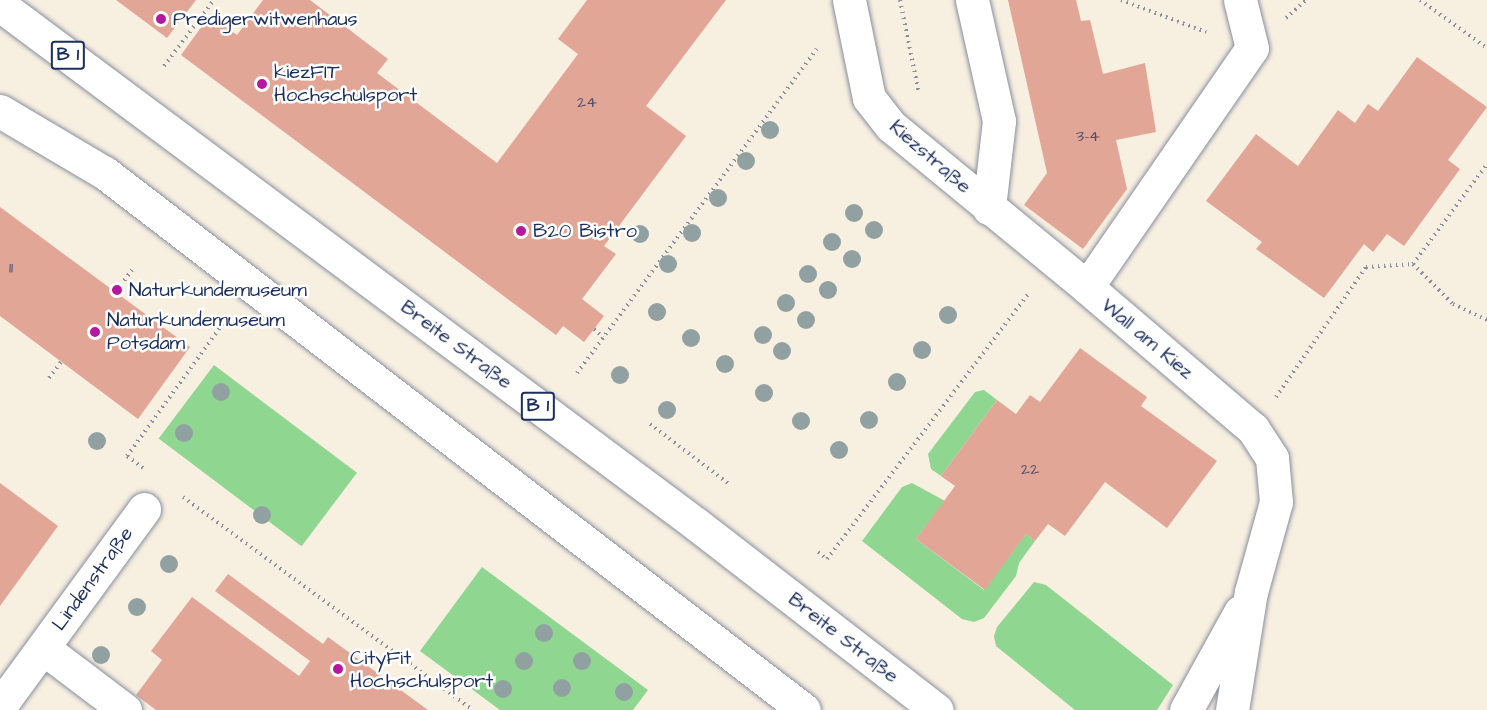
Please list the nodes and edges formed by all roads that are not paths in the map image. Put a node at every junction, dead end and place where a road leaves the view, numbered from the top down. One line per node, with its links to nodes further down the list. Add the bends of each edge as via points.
1 (849, 0): 6 (main road, Kiezstraße, via 869,98 891,126)
2 (972, 0): 6 (main road, Kiezstraße, via 999,121)
3 (1240, 0): 7 (main road, Wall am Kiez, via 1252,48)
4 (0, 5): 14 (main road, Breite Straße / B 1, via 696,524)
5 (0, 111): 13 (main road, via 105,173)
6 (989, 208): 7 (main road, Kiezstraße)
7 (1087, 287): 9 (main road, Wall am Kiez, via 1253,429 1272,458 1276,502)
8 (144, 509): 10 (main road, Lindenstraße)
9 (1251, 592): 15 (main road, Wall am Kiez); 16 (main road, Wall am Kiez)
10 (43, 648): 11 (main road, Lindenstraße); 12 (main road, Lindenstraße)
11 (0, 706)
12 (125, 710)
13 (804, 710)
14 (937, 710)
15 (1186, 710)
16 (1232, 710)

